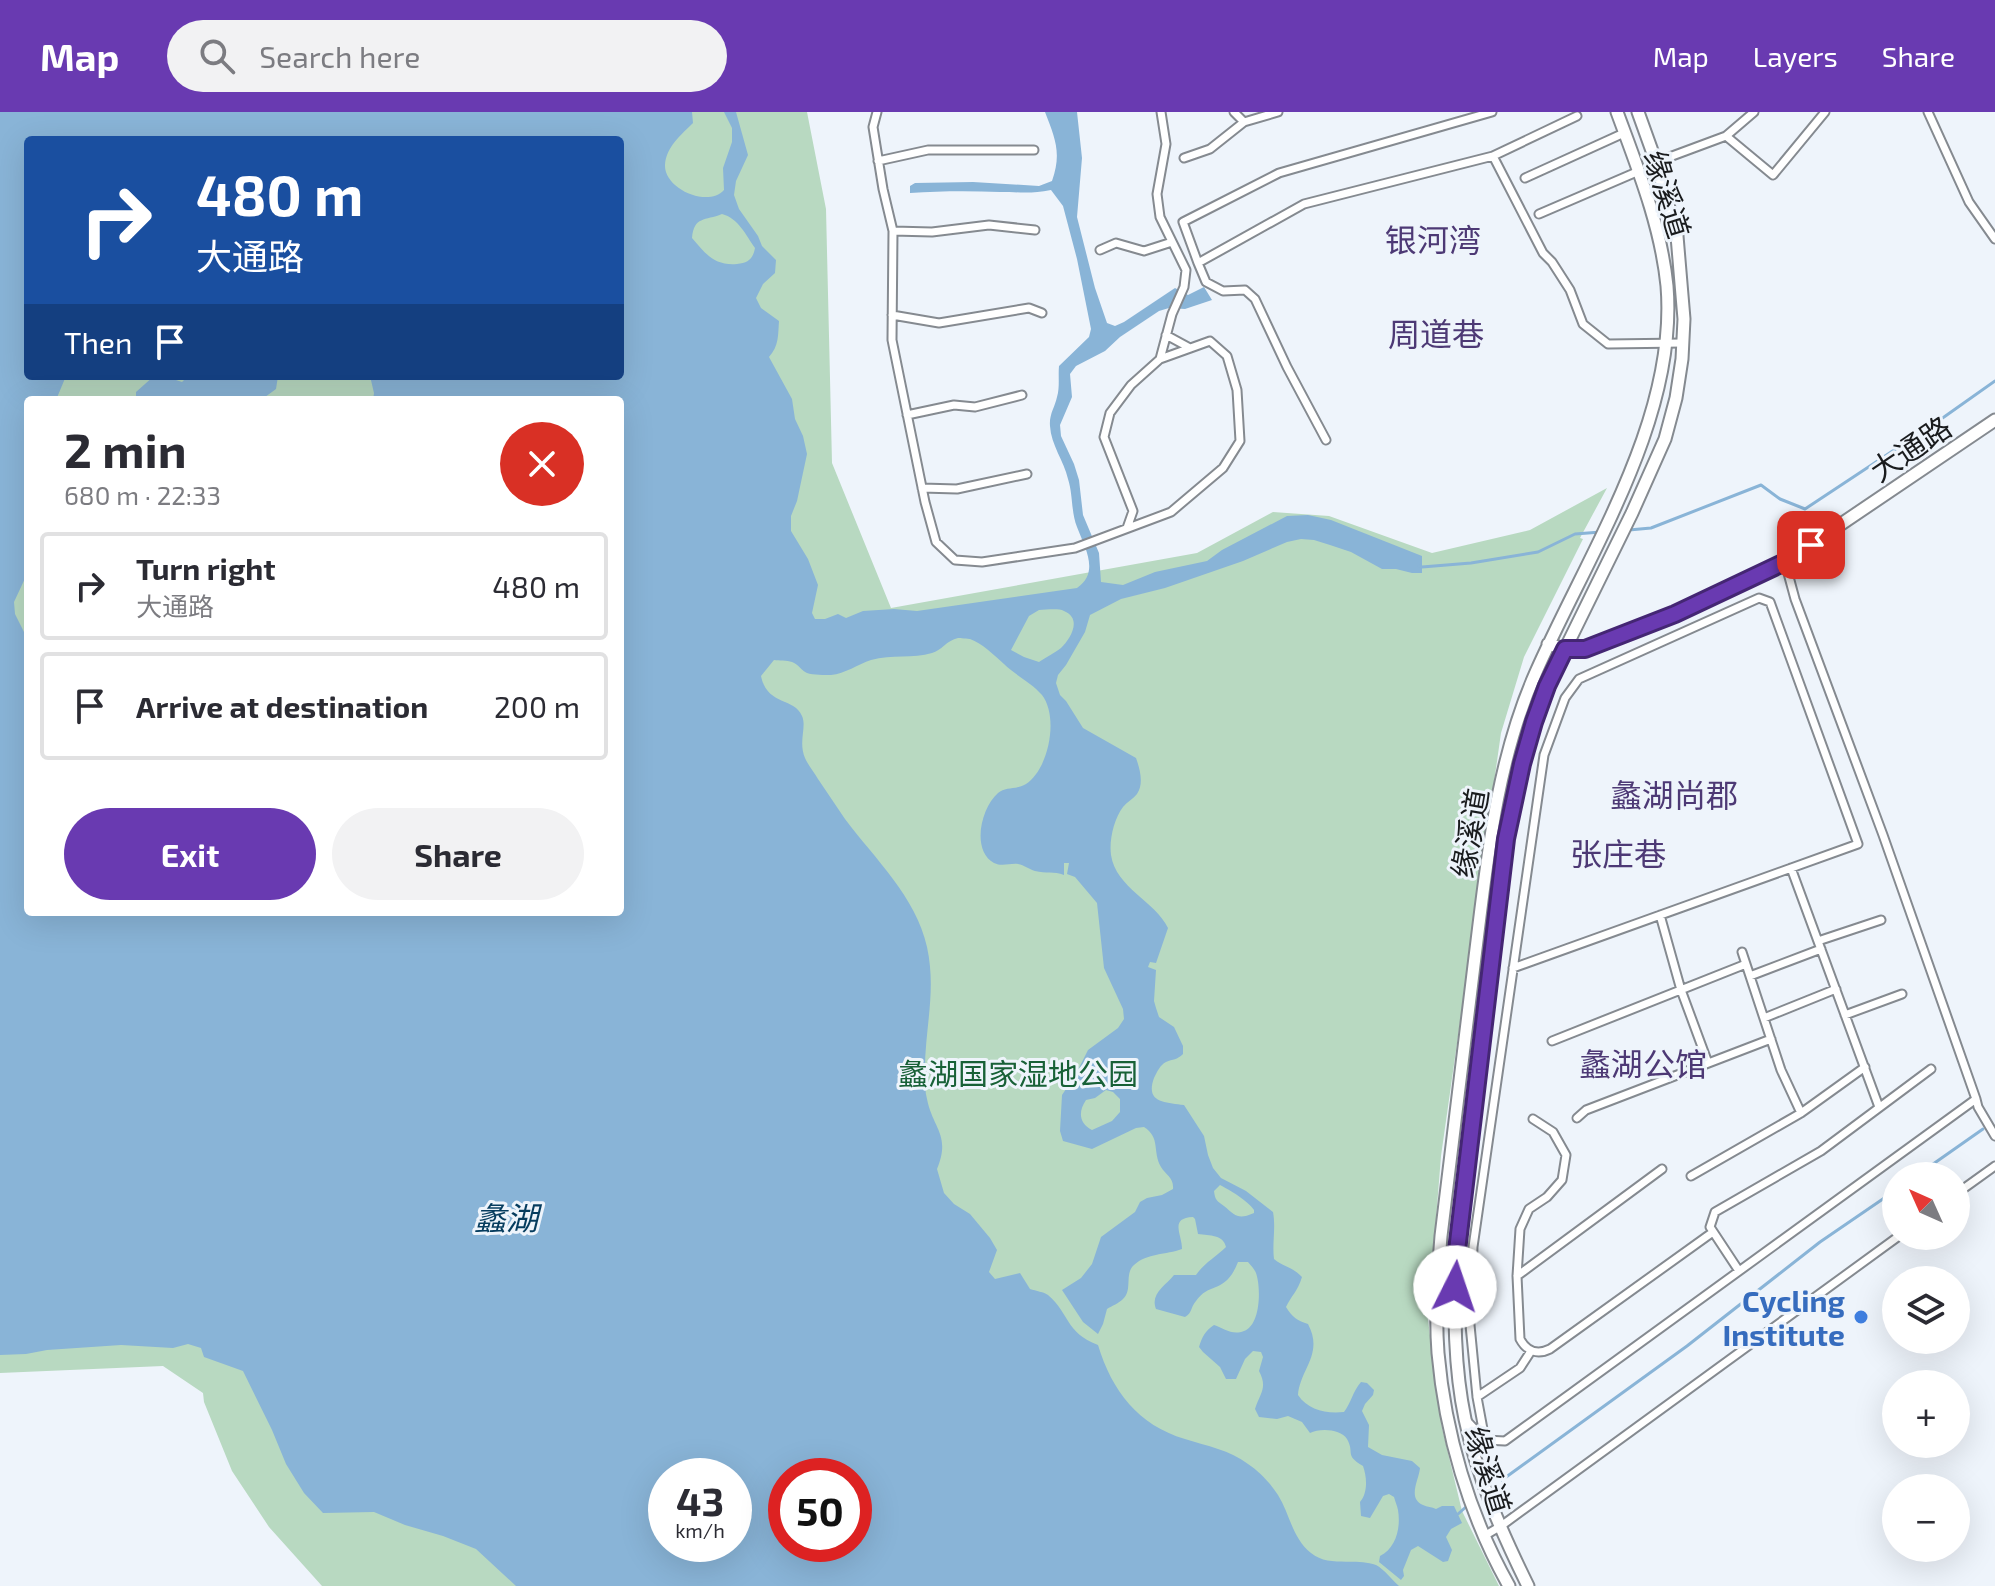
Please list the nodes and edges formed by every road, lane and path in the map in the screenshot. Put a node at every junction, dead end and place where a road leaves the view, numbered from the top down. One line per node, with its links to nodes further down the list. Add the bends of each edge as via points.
1 (877, 112): 18 (street, via 873,127)
2 (1161, 112): 26 (street, via 1166,144 1157,194)
3 (1234, 112): 12 (street)
4 (1278, 112): 12 (street)
5 (1492, 112): 28 (street, via 1279,173 1183,222)
6 (1617, 112): 13 (main road, 缘溪道)
7 (1638, 112): 19 (main road, 缘溪道)
8 (1754, 112): 14 (street)
9 (1825, 112): 14 (street, via 1773,175)
10 (1928, 112): 25 (street, via 1969,202)
11 (1577, 116): 16 (street)
12 (1244, 122): 17 (street, via 1210,149)
13 (1624, 133): 20 (main road, 缘溪道); 21 (street)
14 (1726, 136): 19 (street)
15 (1034, 150): 18 (street, via 928,150)
16 (1493, 156): 28 (street, via 1304,204); 32 (street, via 1543,253 1570,290 1583,324 1608,344)
17 (1184, 158)
18 (878, 161): 24 (street)
19 (1656, 162): 33 (main road, 缘溪道, via 1677,236)
20 (1639, 171): 22 (street); 32 (main road, 缘溪道, via 1660,240 1667,288)
21 (1525, 178)
22 (1539, 214)
23 (1035, 230): 24 (street, via 989,225)
24 (893, 231): 30 (street)
25 (1995, 239)
26 (1172, 242): 27 (street, via 1144,251 1116,243); 31 (street, via 1186,270)
27 (1100, 250)
28 (1198, 263): 39 (street, via 1206,282 1223,291 1245,290 1255,299)
29 (1042, 313): 30 (street, via 1029,308 939,323)
30 (892, 315): 37 (street)
31 (1166, 335): 34 (street); 35 (street)
32 (1666, 343): 33 (street); 46 (main road, 缘溪道, via 1642,444)
33 (1683, 343): 47 (main road, 缘溪道, via 1665,439)
34 (1190, 348): 35 (street); 43 (street, via 1210,341 1227,356 1237,390 1240,441 1223,468 1171,512)
35 (1160, 359): 42 (street, via 1110,413 1104,437)
36 (1022, 395): 37 (street)
37 (907, 415): 41 (street)
38 (1995, 420): 45 (main road, 大通路)
39 (1326, 440)
40 (1027, 474): 41 (street, via 957,489)
41 (922, 488): 44 (street, via 936,542 955,560 982,562 1075,548)
42 (1133, 511): 43 (street); 44 (street)
43 (1149, 520): 44 (street)
44 (1127, 528)
45 (1785, 562): 47 (main road, 大通路, via 1675,614 1585,649); 66 (street)
46 (1548, 644): 47 (main road, 大通路); 85 (main road, 缘溪道, via 1511,740 1489,839 1438,1278 1443,1396)
47 (1565, 649): 82 (main road, 缘溪道, via 1534,722 1506,839 1456,1259 1454,1315)
48 (1791, 868): 49 (street); 51 (street); 54 (street, via 1858,844 1770,602 1759,598 1579,679 1565,698 1544,755)
49 (1660, 915): 54 (street); 57 (street)
50 (1881, 920): 51 (street)
51 (1820, 945): 55 (street); 56 (street)
52 (1742, 952): 53 (street)
53 (1746, 964): 55 (street); 57 (street)
54 (1513, 968): 81 (street, via 1473,1247 1470,1325)
55 (1750, 976): 60 (street)
56 (1836, 989): 59 (street); 60 (street)
57 (1681, 990): 62 (street); 63 (street)
58 (1902, 994): 59 (street)
59 (1845, 1015): 64 (street)
60 (1764, 1018): 61 (street)
61 (1771, 1039): 63 (street); 68 (street)
62 (1552, 1041)
63 (1708, 1063): 69 (street)
64 (1865, 1067): 67 (street); 68 (street)
65 (1931, 1069): 67 (street)
66 (1976, 1099): 71 (street); 78 (street)
67 (1879, 1107): 76 (street, via 1821,1151 1715,1212)
68 (1801, 1113): 74 (street)
69 (1577, 1118)
70 (1533, 1119): 79 (street, via 1553,1132 1566,1155 1562,1180 1529,1209 1520,1229)
71 (1995, 1136)
72 (1995, 1166): 75 (street)
73 (1662, 1169): 79 (street)
74 (1691, 1176)
75 (1970, 1184)
76 (1713, 1232): 78 (street); 80 (street, via 1550,1349)
77 (1882, 1248): 84 (street)
78 (1739, 1271): 83 (street, via 1505,1441)
79 (1517, 1276): 80 (street, via 1520,1339)
80 (1531, 1351): 81 (street, via 1520,1368)
81 (1477, 1397): 83 (street)
82 (1465, 1419): 83 (street); 84 (main road, 缘溪道)
83 (1485, 1440)
84 (1501, 1526): 85 (street); 87 (main road, 缘溪道)
85 (1484, 1536): 86 (main road, 缘溪道)
86 (1509, 1586)
87 (1528, 1586)

